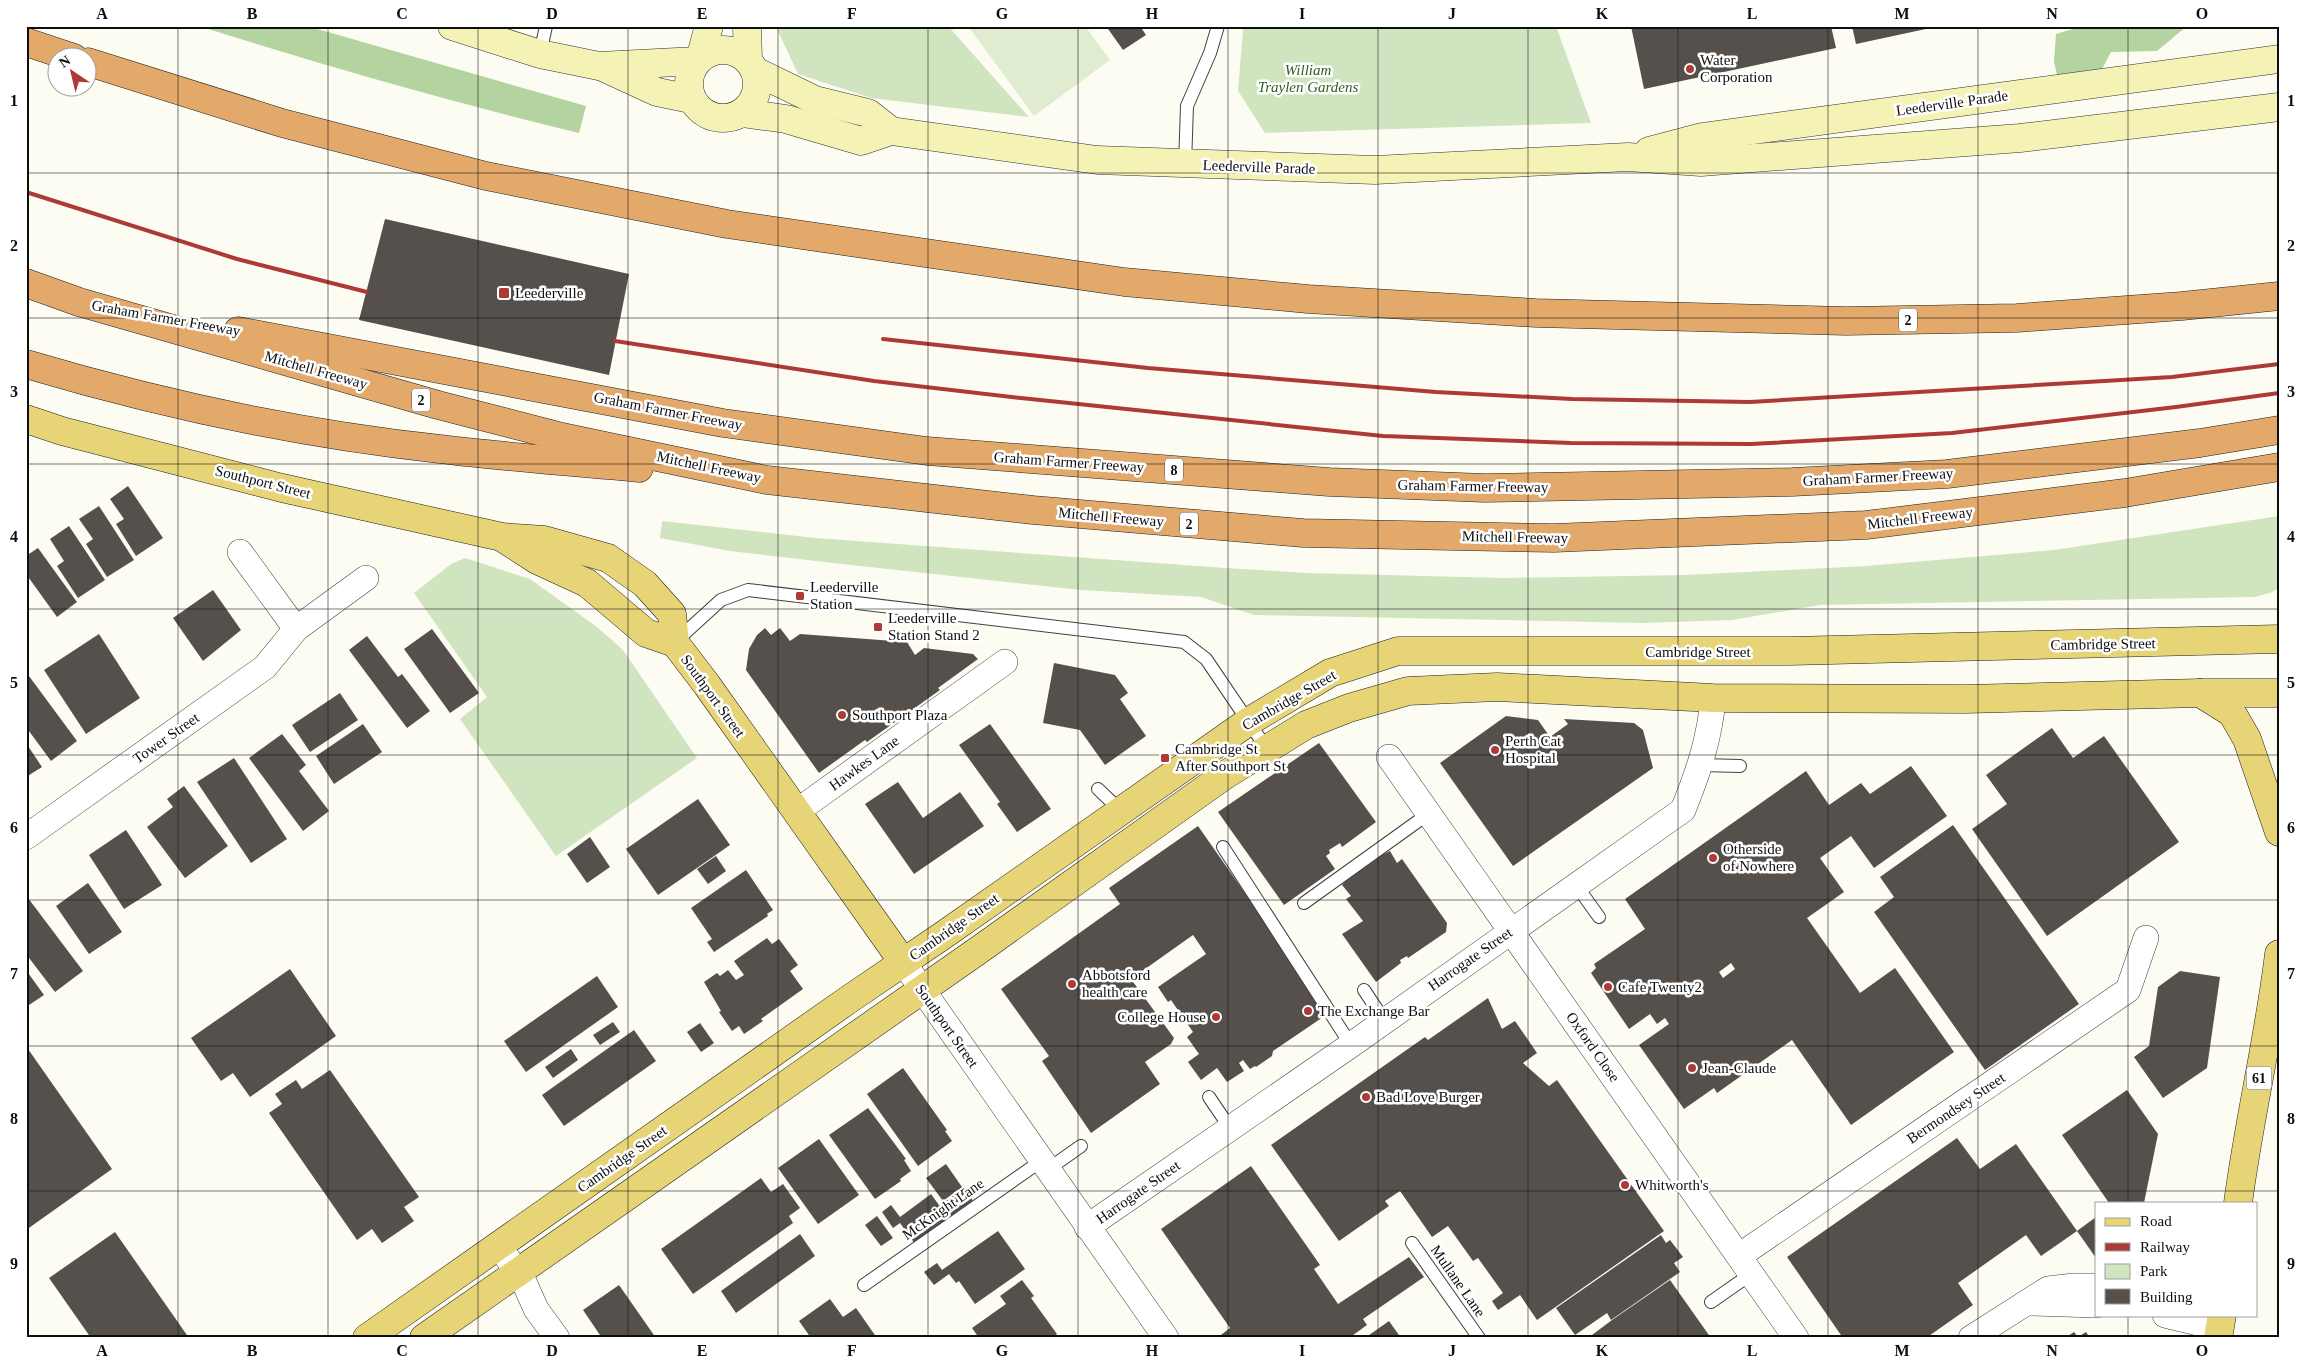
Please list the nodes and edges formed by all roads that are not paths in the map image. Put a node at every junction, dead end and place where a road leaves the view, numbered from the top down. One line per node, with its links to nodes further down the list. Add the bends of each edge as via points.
1 (452, 26): 8 (main road)
2 (546, 26): 8 (lane)
3 (709, 26): 10 (main road)
4 (747, 26): 13 (main road)
5 (1218, 26): 19 (lane, via 1187,106)
6 (26, 42): 7 (highway)
7 (48, 49)
8 (540, 54): 12 (main road)
9 (2279, 59): 18 (main road, Leederville Parade, via 1702,137)
10 (699, 60): 12 (main road); 13 (main road, via 709,52 730,50 740,54); 14 (main road, via 689,79)
11 (98, 65): 21 (highway, 2, via 282,123 486,176 728,224 1124,282 1308,299 1536,313 1846,321 2017,318)
12 (599, 66): 14 (main road, via 657,92)
13 (752, 66): 16 (main road, via 758,83 756,94); 17 (main road, via 815,100 868,113)
14 (691, 99): 16 (main road, via 713,118 724,119)
15 (2279, 107): 18 (main road, Leederville Parade, via 2001,140 1701,162)
16 (742, 113): 17 (main road, Leederville Parade, via 805,124 860,141)
17 (891, 131): 19 (main road, Leederville Parade, via 1097,160)
18 (1628, 157): 19 (main road, Leederville Parade, via 1375,170)
19 (1185, 164)
20 (26, 283): 22 (highway, Mitchell Freeway / 2)
21 (2279, 296)
22 (80, 302): 25 (highway, Graham Farmer Freeway / 8, via 723,423 927,451 1329,482 1485,488 1792,482 1938,474 2200,443); 27 (highway, Mitchell Freeway / 2, via 457,410 562,437)
23 (26, 364): 27 (highway, via 97,385 285,426 438,449)
24 (26, 420): 34 (main road, Southport Street, via 282,488 502,537 544,540 608,558 645,584 672,614)
25 (2279, 430)
26 (2279, 467): 29 (highway, Mitchell Freeway / 2)
27 (767, 480): 29 (highway, Mitchell Freeway / 2, via 1033,510 1303,533 1554,538 1866,525)
28 (2279, 486): 29 (highway)
29 (2125, 493)
30 (240, 552): 32 (street)
31 (366, 578): 32 (street, Tower Street)
32 (296, 629): 49 (street, Tower Street, via 265,667)
33 (2279, 639): 39 (main road, Cambridge Street, via 1790,651 1398,651 1330,674)
34 (674, 643): 39 (lane, via 721,600 748,590 1184,642 1206,659); 46 (main road, Southport Street)
35 (997, 671): 46 (street, Hawkes Lane)
36 (2200, 693): 37 (main road, Cambridge Street); 38 (main road, Cambridge Street, via 1966,699); 48 (main road, via 2232,713 2242,731)
37 (2279, 693)
38 (1713, 698): 40 (main road, Cambridge Street, via 1536,688 1408,691 1349,708 1306,725); 42 (street, Harrogate Street, via 1712,720)
39 (1248, 722): 40 (lane); 45 (main road, Cambridge Street)
40 (1267, 749): 58 (main road, Cambridge Street, via 1218,780)
41 (1389, 757): 47 (street, Oxford Close)
42 (1701, 765): 43 (lane); 51 (street, Harrogate Street, via 1683,810)
43 (1740, 766)
44 (1098, 789): 45 (lane)
45 (1121, 811): 57 (main road, Cambridge Street)
46 (796, 812): 57 (main road, Southport Street)
47 (1428, 814): 52 (lane); 54 (street, Oxford Close)
48 (2279, 832)
49 (26, 837)
50 (1223, 847): 61 (lane)
51 (1576, 885): 53 (lane); 54 (street, Harrogate Street)
52 (1304, 903)
53 (1599, 917)
54 (1510, 930): 60 (street, Harrogate Street); 70 (street, Oxford Close)
55 (2146, 938): 70 (street, Bermondsey Street, via 2128,990)
56 (2279, 954): 66 (main road, 61)
57 (903, 962): 58 (street, Southport Street); 69 (main road, Cambridge Street)
58 (922, 990): 65 (street, Southport Street); 71 (main road, Cambridge Street)
59 (1364, 990): 60 (lane)
60 (1384, 1020): 61 (street, Harrogate Street)
61 (1351, 1045): 63 (street, Harrogate Street)
62 (1209, 1097): 63 (lane)
63 (1230, 1128): 67 (street, Harrogate Street)
64 (1081, 1146): 65 (lane, McKnight Lane)
65 (1044, 1165): 67 (street, Southport Street); 72 (lane, McKnight Lane)
66 (2238, 1202)
67 (1087, 1227): 82 (street, Southport Street)
68 (1412, 1243): 83 (lane, Mullane Lane)
69 (499, 1246): 71 (street); 79 (main road, Cambridge Street)
70 (1745, 1265): 74 (lane); 84 (street, Oxford Close)
71 (518, 1272): 80 (main road, Cambridge Street); 81 (street, via 536,1309)
72 (864, 1285)
73 (2095, 1286): 75 (street, via 2048,1289)
74 (1711, 1302)
75 (2025, 1302): 76 (street); 85 (street)
76 (2095, 1305)
77 (2170, 1316): 78 (street)
78 (2219, 1327)
79 (367, 1338)
80 (424, 1338)
81 (557, 1338)
82 (1166, 1338)
83 (1479, 1338)
84 (1796, 1338)
85 (1972, 1338)

